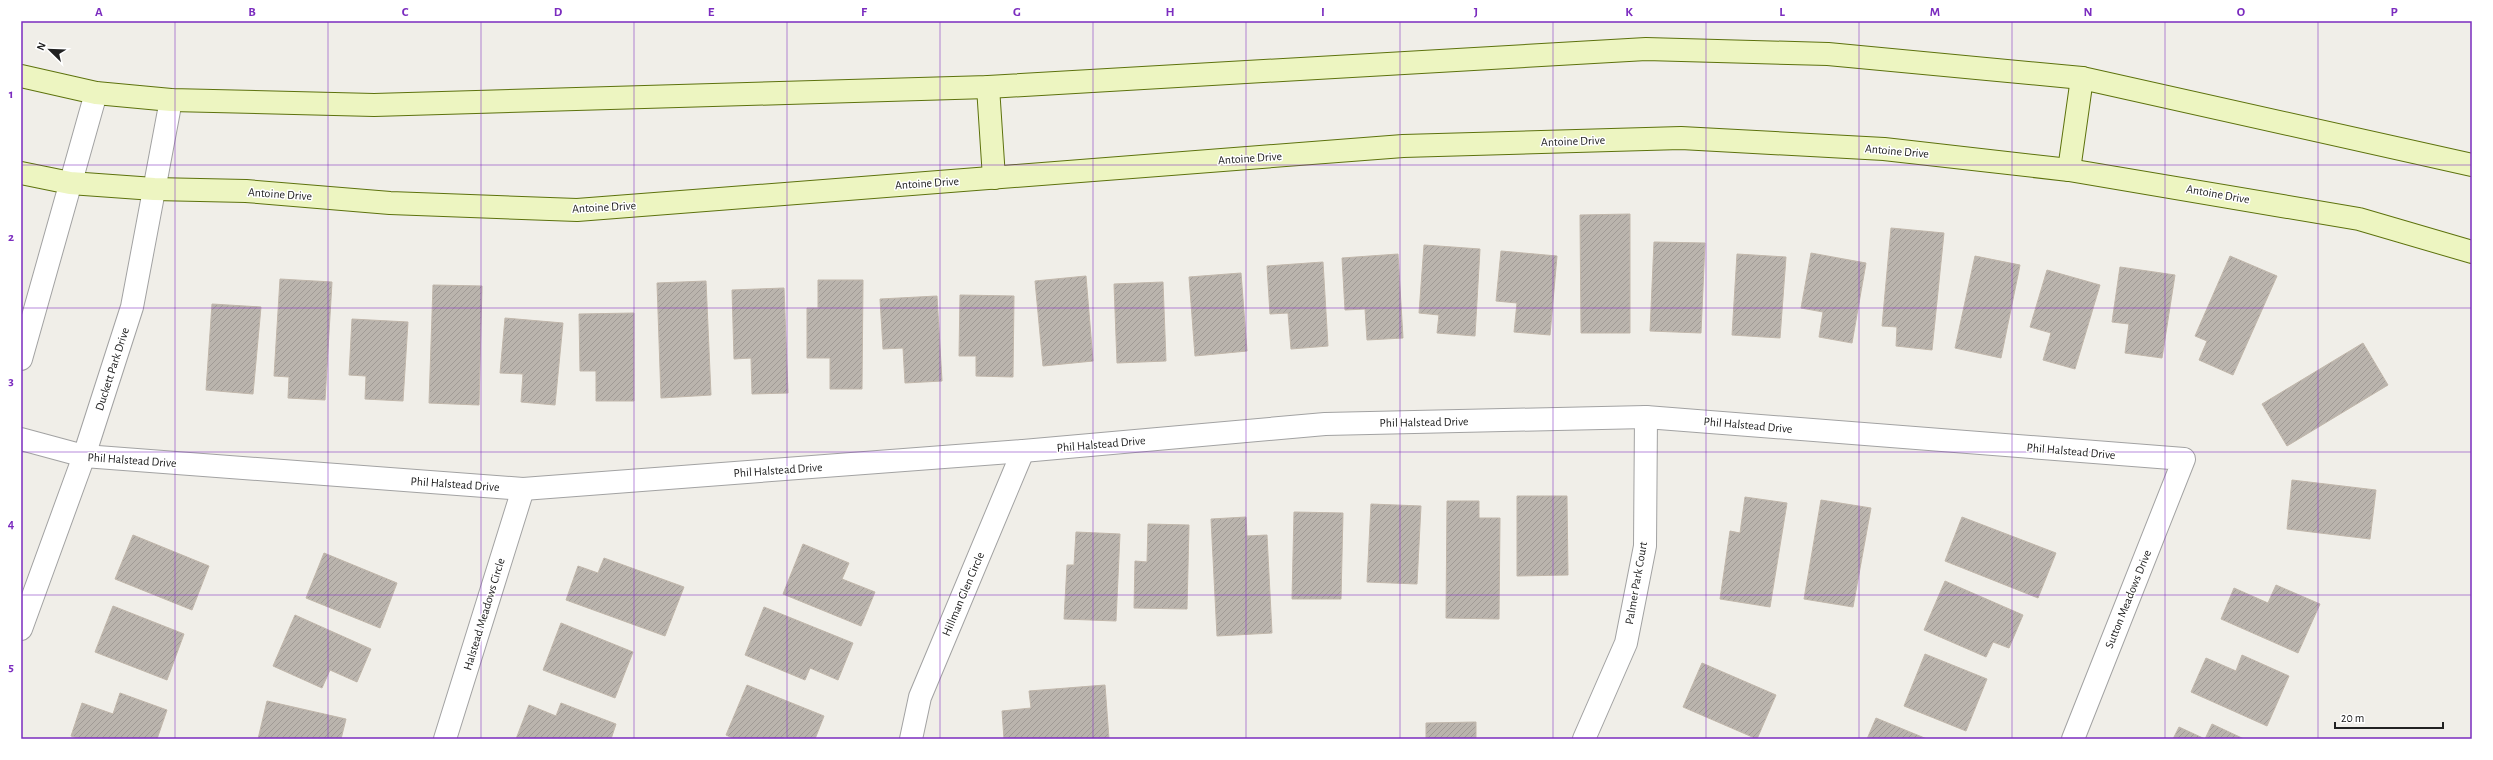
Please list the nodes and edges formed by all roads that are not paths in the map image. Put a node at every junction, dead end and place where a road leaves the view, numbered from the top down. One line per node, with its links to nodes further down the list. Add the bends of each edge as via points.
1 (21, 76): 4 (main road)
2 (2082, 78): 3 (main road, via 1828,54 1646,49); 6 (main road); 7 (main road)
3 (988, 87): 5 (main road, via 374,105); 9 (main road)
4 (96, 93): 5 (main road); 10 (street)
5 (171, 100): 11 (street, Duckett Park Drive)
6 (2472, 164)
7 (2069, 170): 9 (main road, Antoine Drive, via 1884,149 1681,138 1404,146); 12 (main road, Antoine Drive, via 2359,219)
8 (21, 173): 10 (main road, Antoine Drive)
9 (994, 178): 11 (main road, Antoine Drive, via 577,210 390,203 246,191)
10 (70, 183): 11 (main road, Antoine Drive); 13 (street)
11 (154, 189): 17 (street, Duckett Park Drive, via 132,307)
12 (2472, 252)
13 (21, 359)
14 (1646, 417): 16 (street, Phil Halstead Drive, via 1325,424); 18 (street, Phil Halstead Drive); 23 (street, Palmer Park Court, via 1645,546 1626,643)
15 (21, 439): 17 (street, Phil Halstead Drive)
16 (1023, 452): 19 (street, Phil Halstead Drive); 22 (street, Hillman Glen Circle, via 920,697)
17 (84, 456): 19 (street, Phil Halstead Drive); 20 (street, Duckett Park Drive)
18 (2184, 460): 24 (street, Sutton Meadows Drive)
19 (523, 489): 21 (street, Halstead Meadows Circle)
20 (21, 629)
21 (445, 739)
22 (911, 739)
23 (1584, 739)
24 (2073, 739)

